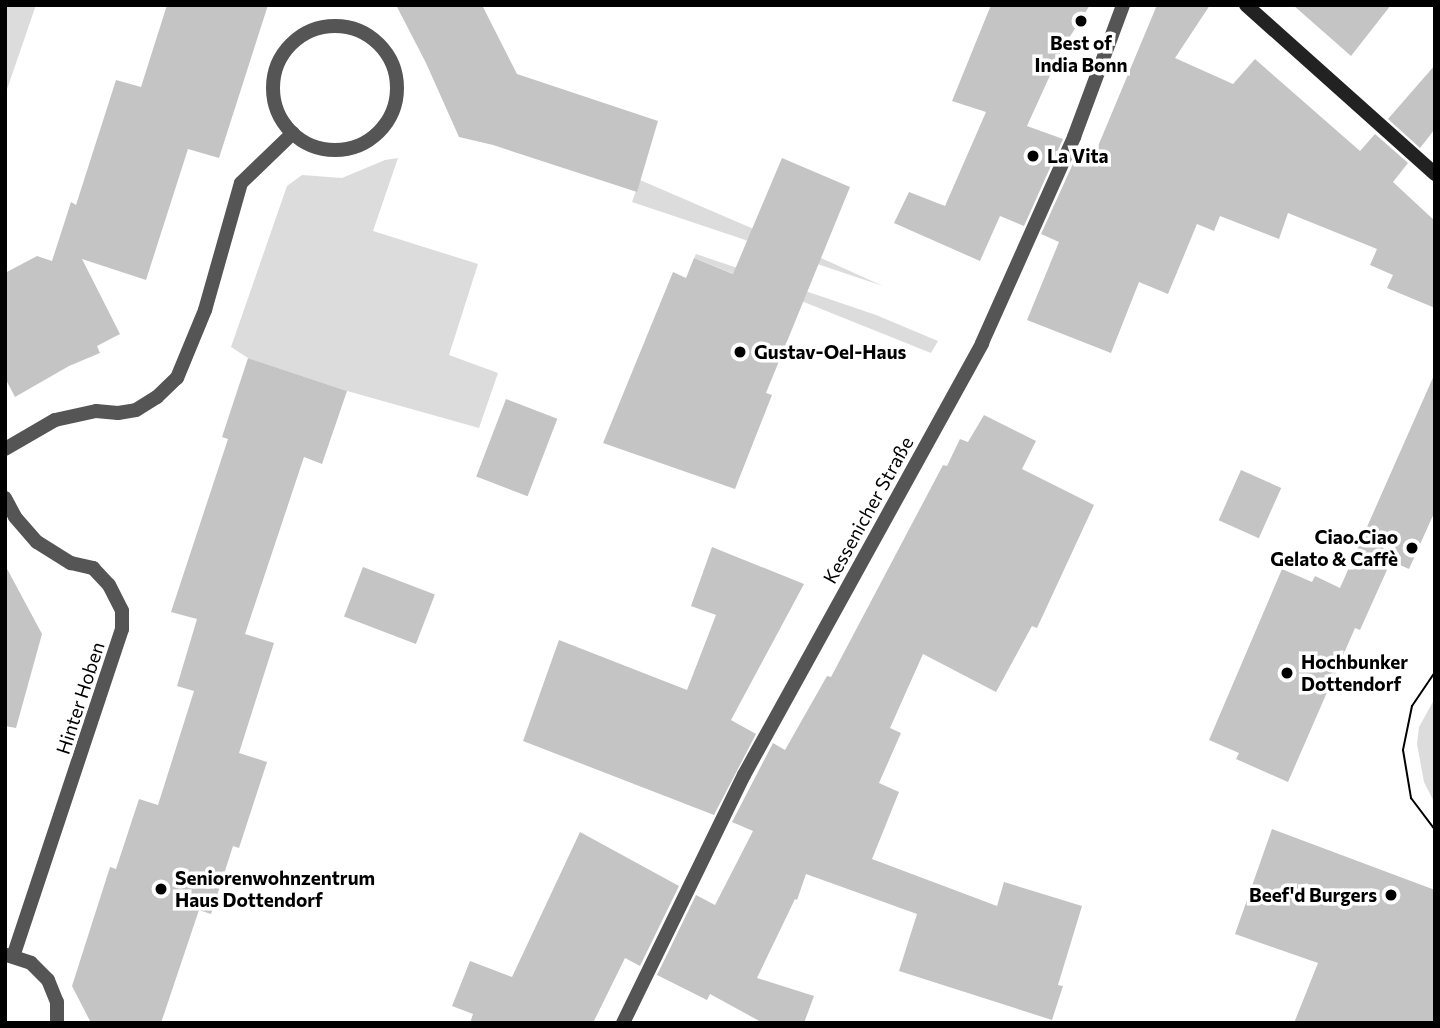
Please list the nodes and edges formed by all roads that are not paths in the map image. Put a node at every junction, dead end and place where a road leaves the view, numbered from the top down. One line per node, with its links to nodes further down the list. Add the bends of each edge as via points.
1 (1123, 5): 9 (street, Kessenicher Straße, via 1074,137 982,343 744,775)
2 (1246, 5): 4 (main road)
3 (293, 133): 3 (street, via 322,149 339,151 355,148 386,125 398,95 397,73 387,52 372,37 350,26 335,25 314,29 285,50 272,87 275,107); 5 (street, via 241,183 205,310 177,377 136,410 96,411 55,420)
4 (1435, 174)
5 (5, 449)
6 (5, 498): 7 (street, Hinter Hoben, via 37,542 71,563 93,568 109,585 122,611 122,629)
7 (9, 955): 8 (street, Hinter Hoben, via 31,963 48,980 57,1002)
8 (57, 1023)
9 (623, 1023)

